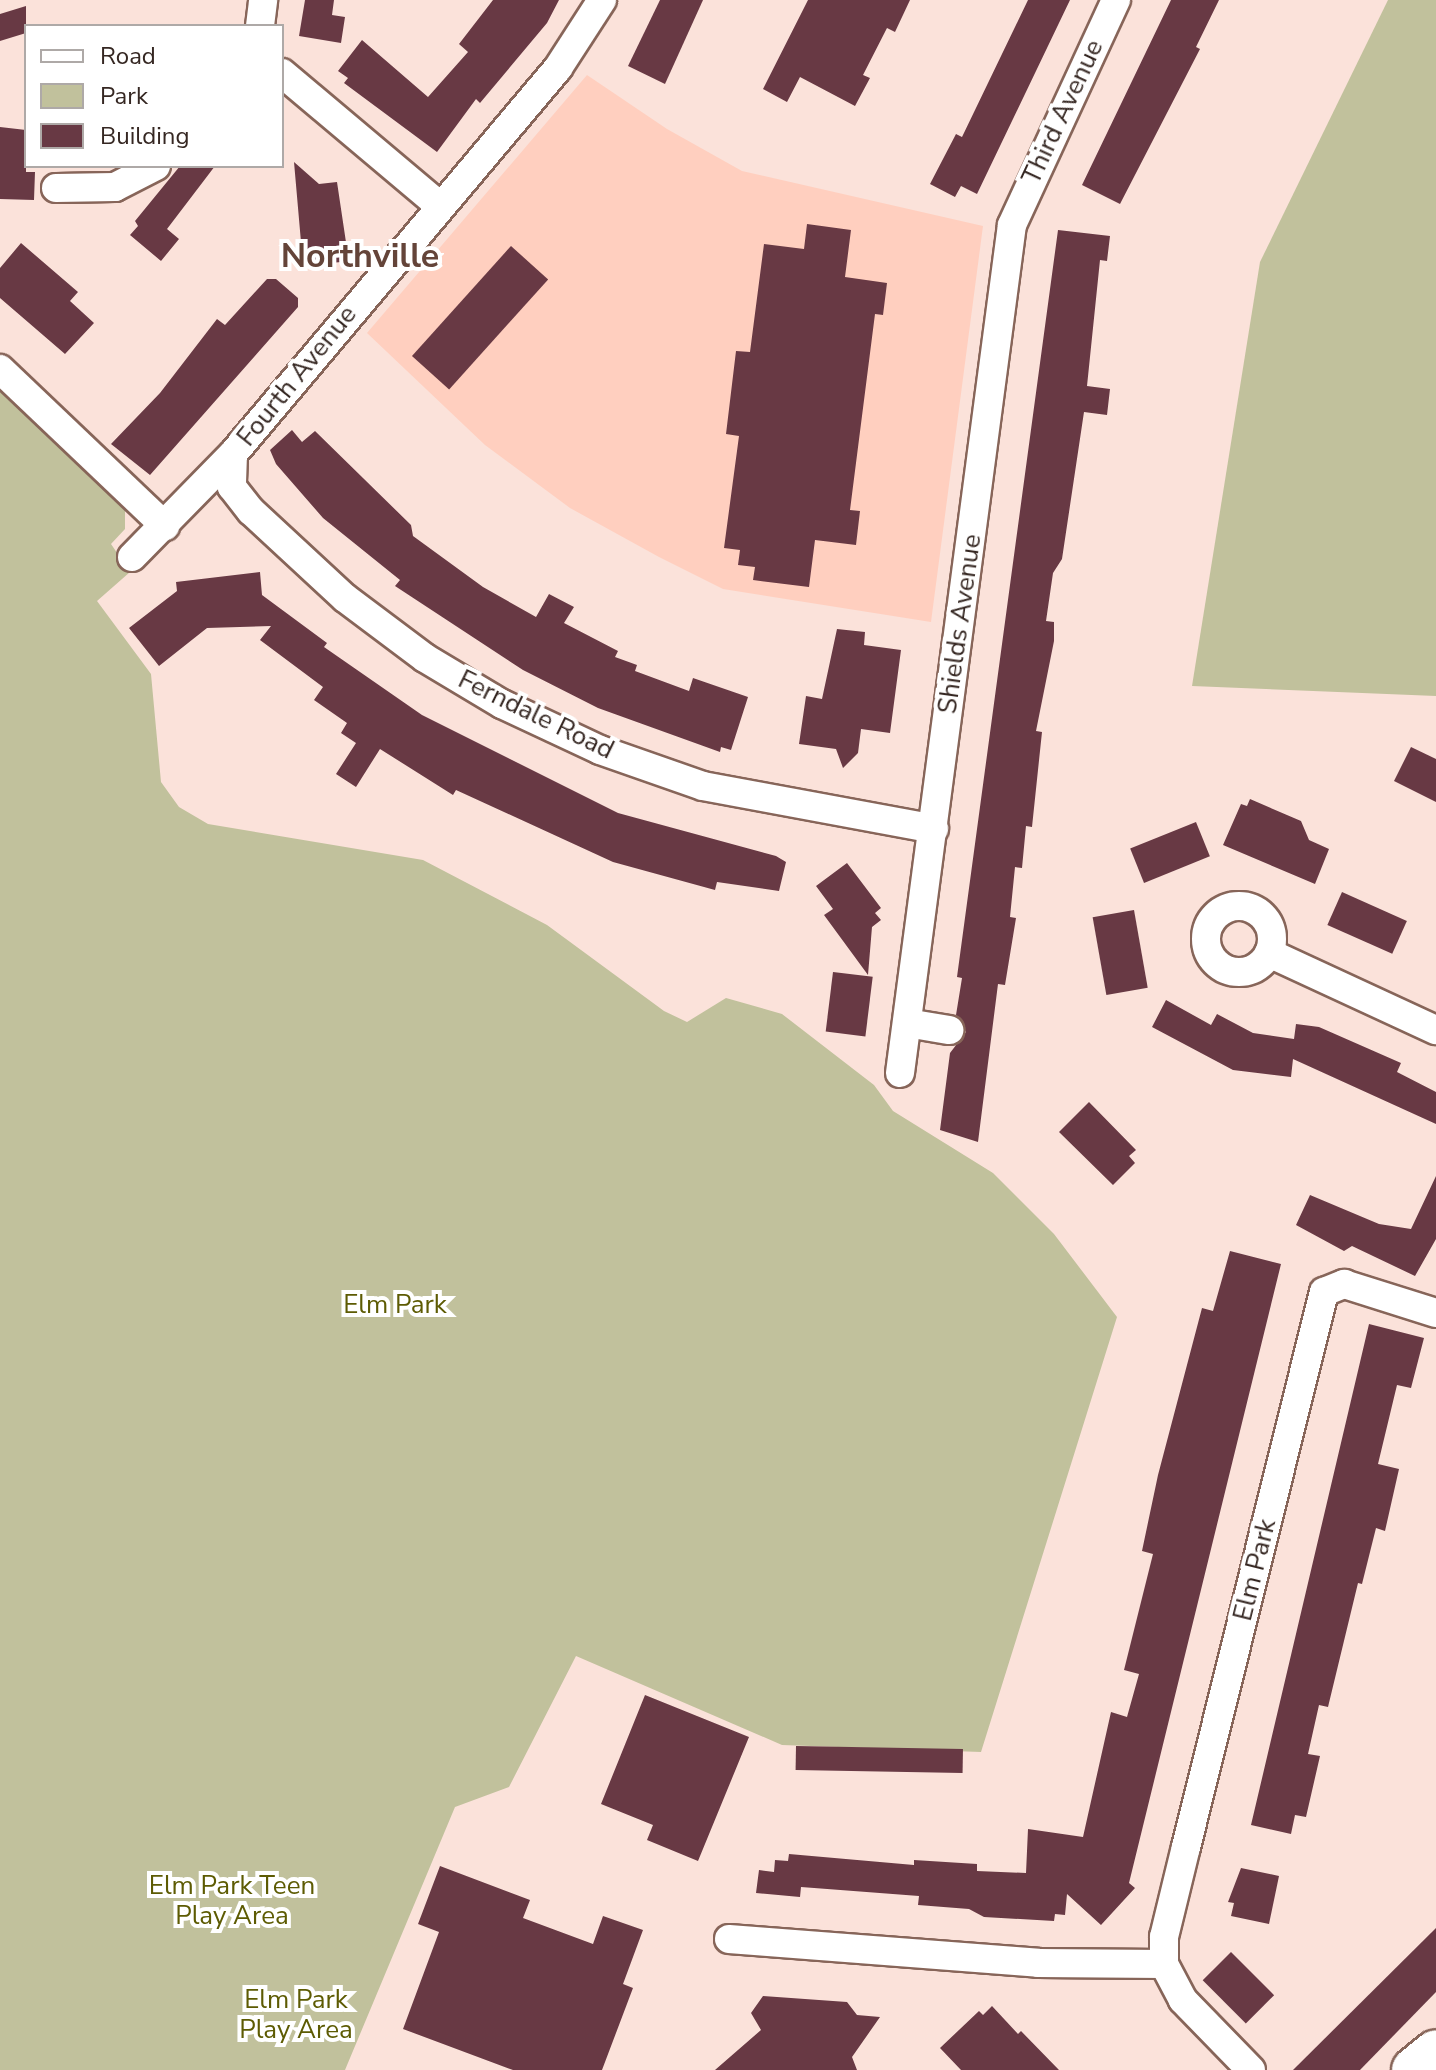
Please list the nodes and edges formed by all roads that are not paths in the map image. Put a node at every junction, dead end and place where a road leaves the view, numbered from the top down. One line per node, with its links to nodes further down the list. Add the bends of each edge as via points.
1 (263, 0): 4 (street)
2 (602, 0): 8 (street, Fourth Avenue, via 558,68)
3 (1116, 0): 9 (street, Third Avenue)
4 (260, 24)
5 (284, 75): 8 (street)
6 (152, 168): 7 (street, via 115,187)
7 (56, 188)
8 (439, 205): 11 (street, Fourth Avenue)
9 (1012, 225): 14 (street, Shields Avenue)
10 (0, 369): 12 (street)
11 (233, 454): 12 (street, Fourth Avenue); 14 (street, Ferndale Road, via 232,487 263,522 345,598 425,658 502,704 600,750 703,786)
12 (165, 526): 13 (street, Fourth Avenue)
13 (132, 557)
14 (934, 829): 16 (street, Shields Avenue)
15 (1269, 953): 18 (street)
16 (907, 1023): 17 (street); 19 (street, Shields Avenue)
17 (949, 1030)
18 (1436, 1030)
19 (900, 1073)
20 (1436, 1313): 22 (street, Elm Park, via 1344,1284 1324,1292 1172,1903)
21 (729, 1939): 22 (street, via 1038,1963)
22 (1164, 1964): 24 (street, via 1183,2000)
23 (1436, 2052): 25 (main road)
24 (1251, 2070)
25 (1414, 2070)

